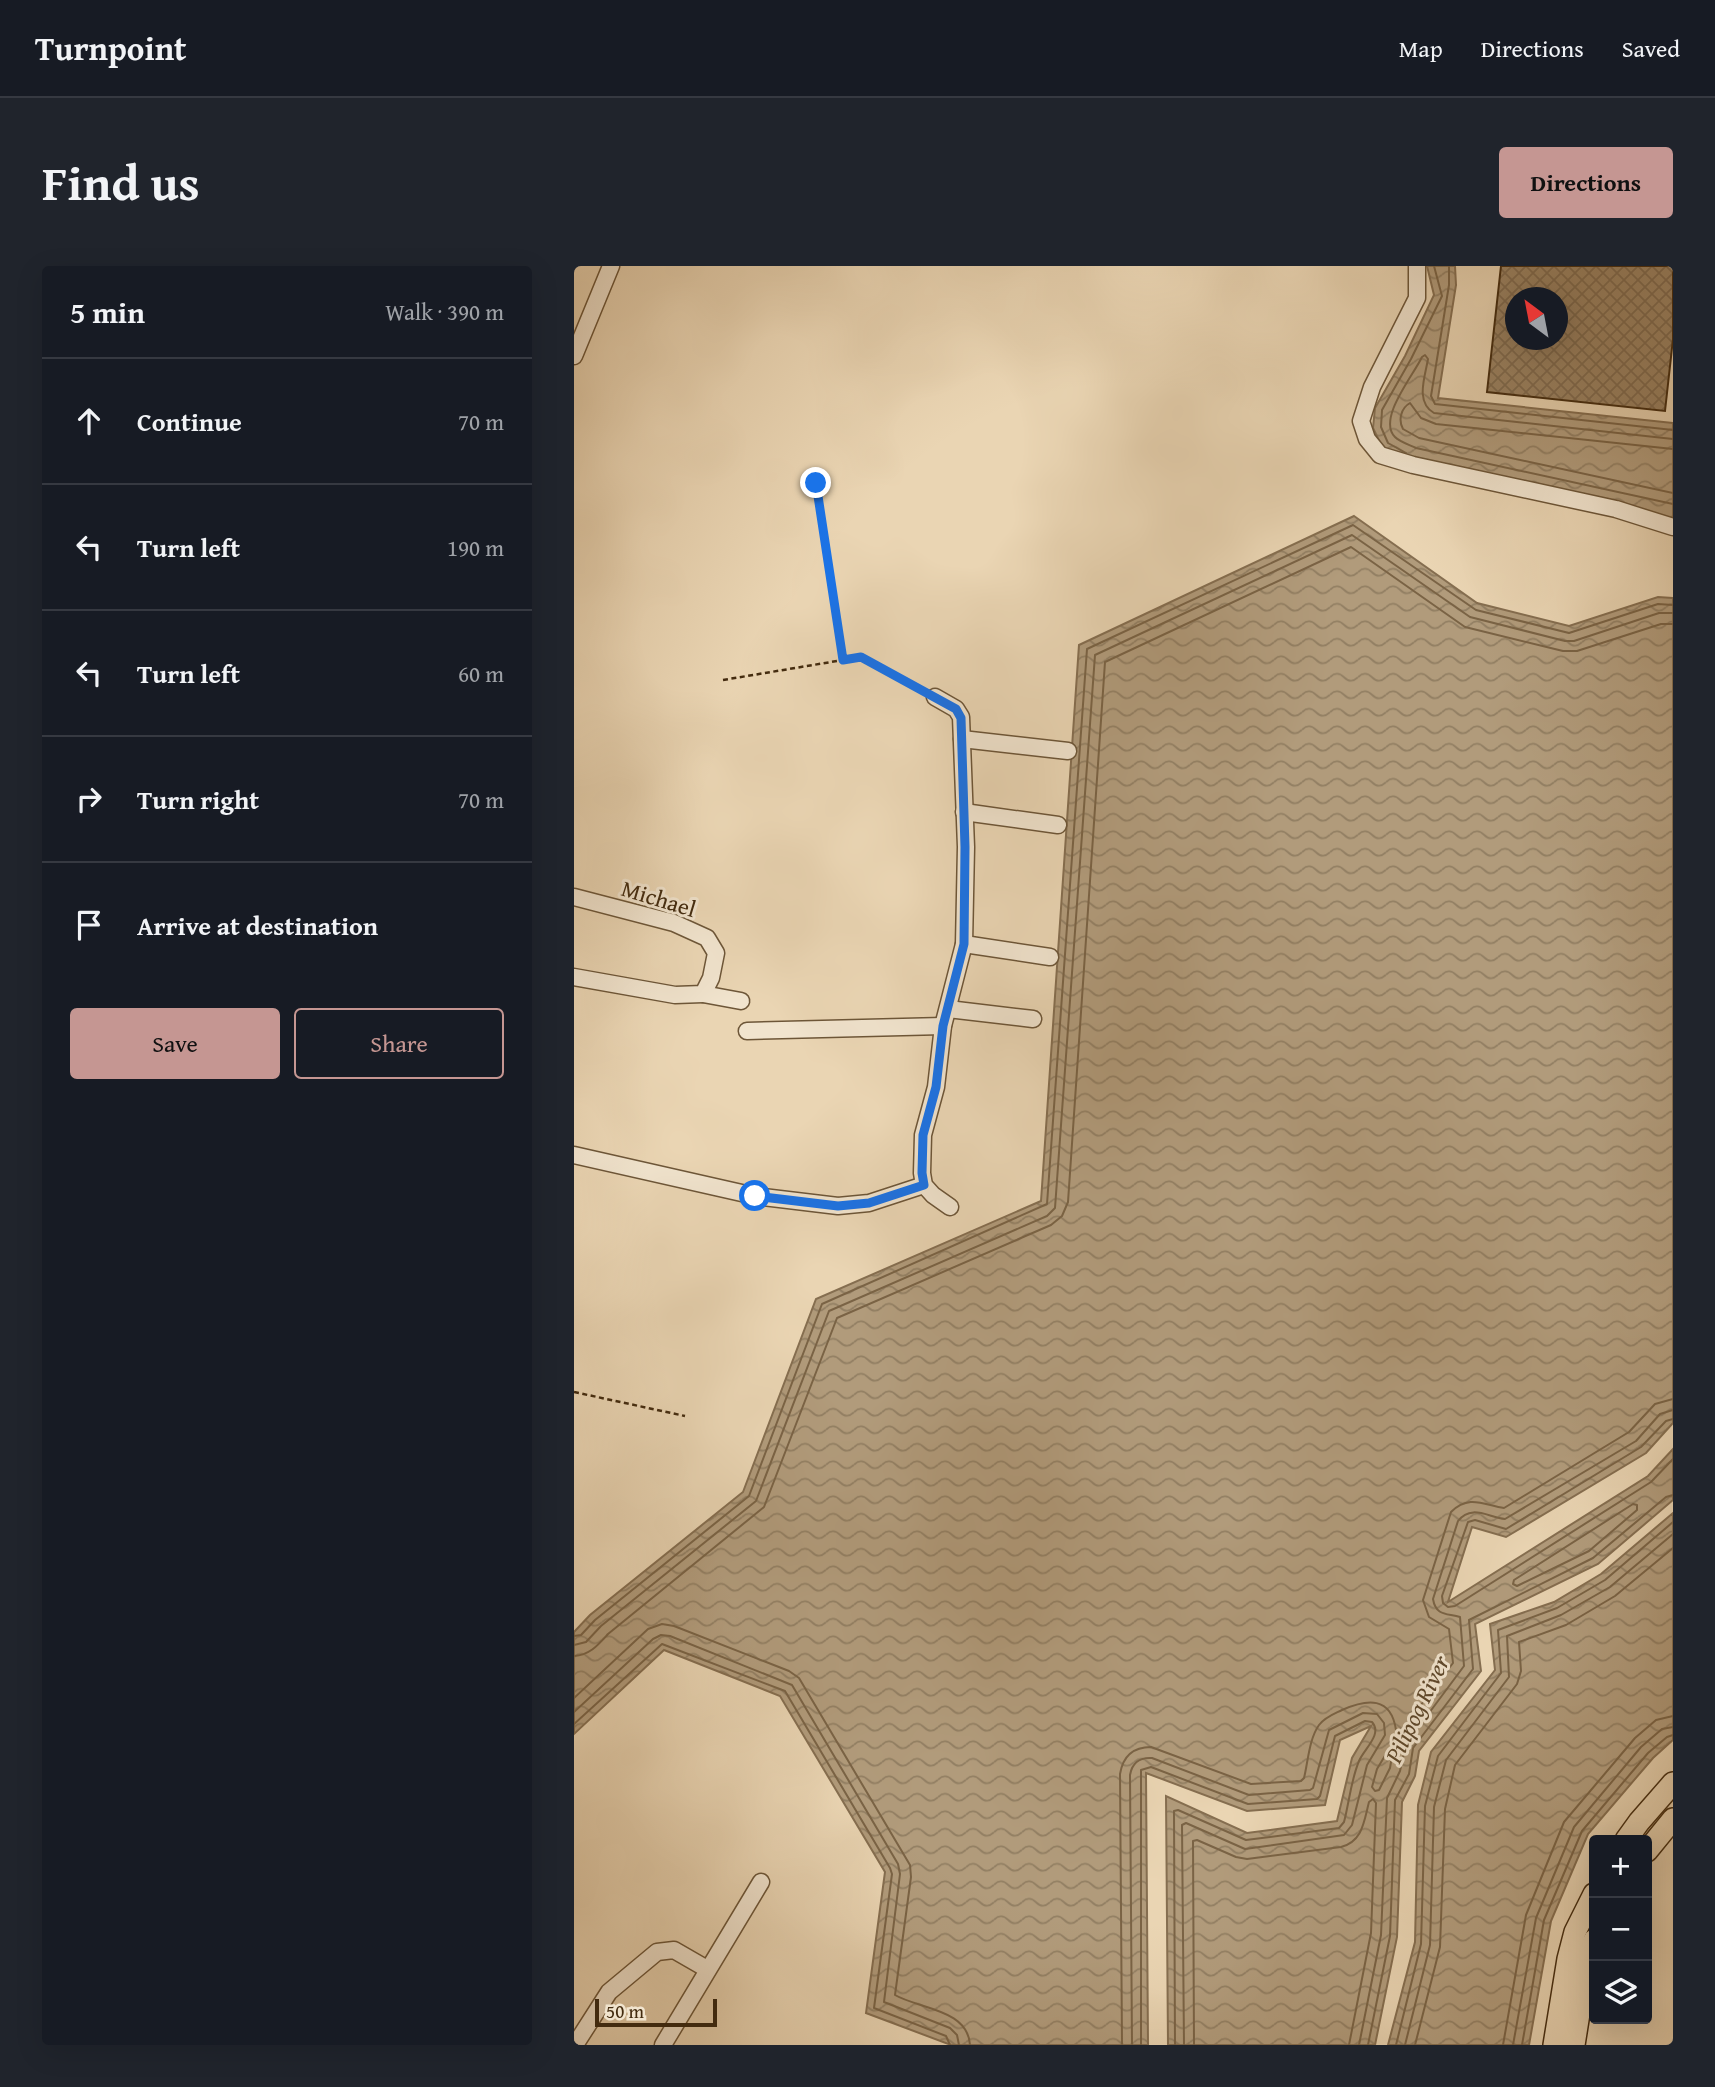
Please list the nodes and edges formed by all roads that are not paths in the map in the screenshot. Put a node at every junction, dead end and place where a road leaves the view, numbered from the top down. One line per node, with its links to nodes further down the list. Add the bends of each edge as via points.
1 (611, 266): 3 (street)
2 (1417, 266): 4 (street, via 1417,298 1372,387 1361,421 1367,439 1380,455 1616,509)
3 (574, 356)
4 (1673, 527)
5 (935, 697): 6 (street, via 956,709)
6 (962, 739): 7 (street); 8 (street)
7 (1068, 751)
8 (964, 812): 9 (street); 11 (street)
9 (1058, 825)
10 (574, 897): 14 (street, Michael, via 674,923 707,939 716,953)
11 (964, 944): 12 (street); 16 (street)
12 (1050, 957)
13 (574, 977): 14 (street, via 675,995)
14 (703, 994): 15 (street)
15 (741, 1001)
16 (948, 1009): 17 (street); 18 (street)
17 (1033, 1020)
18 (943, 1026): 19 (street); 21 (street, via 936,1087 923,1135)
19 (747, 1031)
20 (574, 1155): 21 (street, via 755,1196 838,1206 869,1203)
21 (924, 1185): 22 (street)
22 (950, 1207)
23 (1673, 1783): 25 (main road)
24 (1673, 1819): 26 (main road)
25 (1630, 1835)
26 (1652, 1845)
27 (761, 1882): 30 (street)
28 (1592, 1898): 33 (main road, via 1575,1933)
29 (1589, 1956): 34 (main road)
30 (707, 1969): 31 (street, via 674,1950 657,1952 609,1993); 32 (street)
31 (575, 2045)
32 (663, 2045)
33 (1554, 2045)
34 (1574, 2045)

